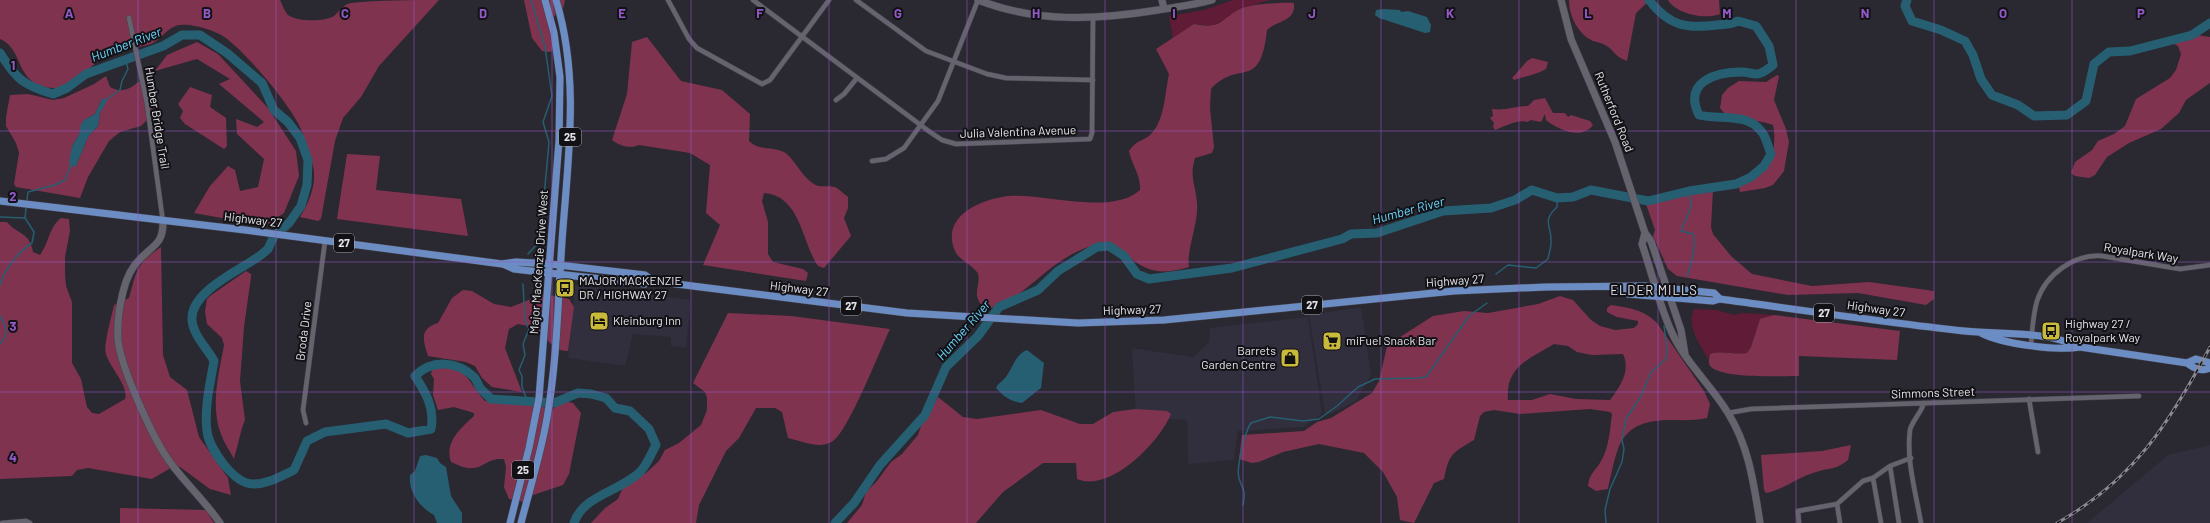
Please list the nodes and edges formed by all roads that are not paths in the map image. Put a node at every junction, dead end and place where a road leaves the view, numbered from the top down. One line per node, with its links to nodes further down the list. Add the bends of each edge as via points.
1 (545, 0): 26 (main road, Major MacKenzie Drive West / 25, via 558,57 561,98)
2 (556, 0): 27 (main road, Major MacKenzie Drive West / 25, via 567,42 571,82)
3 (668, 0): 14 (street, via 689,39 697,48 762,84 770,80)
4 (754, 0): 14 (street, Julia Valentina Avenue)
5 (829, 0): 14 (street)
6 (856, 0): 15 (street, via 926,51)
7 (978, 0): 13 (main road, via 1037,16); 15 (street)
8 (1162, 0): 11 (main road)
9 (1212, 0): 11 (main road)
10 (1561, 0): 23 (main road, Rutherford Road, via 1571,39 1592,84 1626,173)
11 (1164, 9): 13 (main road)
12 (129, 18): 22 (street, Humber Bridge Trail, via 147,104)
13 (1092, 19): 17 (street, Julia Valentina Avenue)
14 (802, 37): 16 (street, Julia Valentina Avenue)
15 (954, 62): 17 (street, via 1000,77); 19 (street, via 940,98)
16 (857, 78): 18 (street); 19 (street, Julia Valentina Avenue)
17 (1094, 80): 19 (street, Julia Valentina Avenue, via 1092,136 1087,140 956,144 942,140)
18 (836, 100)
19 (920, 125): 20 (street, via 904,148 896,154)
20 (872, 161)
21 (0, 201): 22 (main road, Highway 27 / 27)
22 (163, 222): 24 (main road, Highway 27 / 27); 58 (main road, via 158,244 142,257 128,274 119,315 118,341 123,364 165,455)
23 (1645, 233): 33 (main road, Rutherford Road, via 1642,244); 34 (main road, Rutherford Road, via 1651,241)
24 (325, 241): 25 (main road, Highway 27 / 27); 50 (street, Broda Drive, via 303,410)
25 (502, 264): 26 (main road, Highway 27 / 27); 29 (main road, Highway 27 / 27, via 514,269)
26 (550, 264): 27 (main road, Highway 27 / 27); 29 (main road, Major MacKenzie Drive West / 25)
27 (561, 265): 30 (main road, Major MacKenzie Drive West / 25); 31 (main road, Highway 27 / 27, via 645,275)
28 (2210, 265): 39 (street, Royalpark Way, via 2180,269 2102,256 2076,260 2055,274 2041,292)
29 (549, 274): 30 (main road, Highway 27 / 27); 59 (main road, Major MacKenzie Drive West / 25, via 536,417)
30 (560, 275): 31 (main road, Highway 27 / 27, via 645,284); 60 (main road, Major MacKenzie Drive West / 25, via 547,418)
31 (653, 281): 32 (main road, Highway 27 / 27, via 900,312 1078,323 1164,320 1454,291)
32 (1613, 287): 33 (main road, Highway 27 / 27); 35 (main road, Highway 27 / 27, via 1628,294)
33 (1656, 287): 34 (main road, Highway 27 / 27); 35 (main road, Rutherford Road)
34 (1666, 288): 36 (main road, Rutherford Road); 37 (main road, Highway 27 / 27, via 1714,293)
35 (1660, 296): 36 (main road, Highway 27 / 27); 42 (main road, Rutherford Road, via 1672,333)
36 (1669, 297): 37 (main road, Highway 27 / 27, via 1713,302); 42 (main road, Rutherford Road, via 1681,330)
37 (1720, 299): 38 (main road, Highway 27 / 27)
38 (1981, 333): 39 (main road, Highway 27 / 27, via 1996,331); 40 (main road, Highway 27 / 27, via 1995,340)
39 (2032, 336): 40 (street, Royalpark Way); 41 (main road, Highway 27 / 27, via 2067,341)
40 (2031, 345): 41 (main road, Highway 27 / 27, via 2066,349)
41 (2080, 347): 43 (main road, Highway 27 / 27)
42 (1685, 354): 49 (main road, Rutherford Road)
43 (2187, 363): 44 (main road, Highway 27 / 27, via 2196,359); 45 (main road, Highway 27 / 27, via 2194,368)
44 (2210, 363)
45 (2210, 368)
46 (2139, 396): 47 (street, Simmons Street)
47 (2029, 399): 48 (street, Simmons Street); 51 (street)
48 (1924, 403): 49 (street, Simmons Street, via 1751,409); 52 (street, via 1921,413 1910,429)
49 (1728, 413): 61 (main road, Rutherford Road, via 1747,455)
50 (306, 423)
51 (2038, 452)
52 (1911, 458): 53 (street); 66 (street)
53 (1890, 466): 54 (street); 65 (street)
54 (1873, 478): 55 (street, via 1863,481); 64 (street)
55 (1837, 504): 62 (street, via 1800,510 1797,514); 63 (street)
56 (2, 523): 57 (street)
57 (30, 523)
58 (220, 523)
59 (510, 523)
60 (521, 523)
61 (1760, 523)
62 (1799, 523)
63 (1840, 523)
64 (1881, 523)
65 (1899, 523)
66 (1921, 523)

